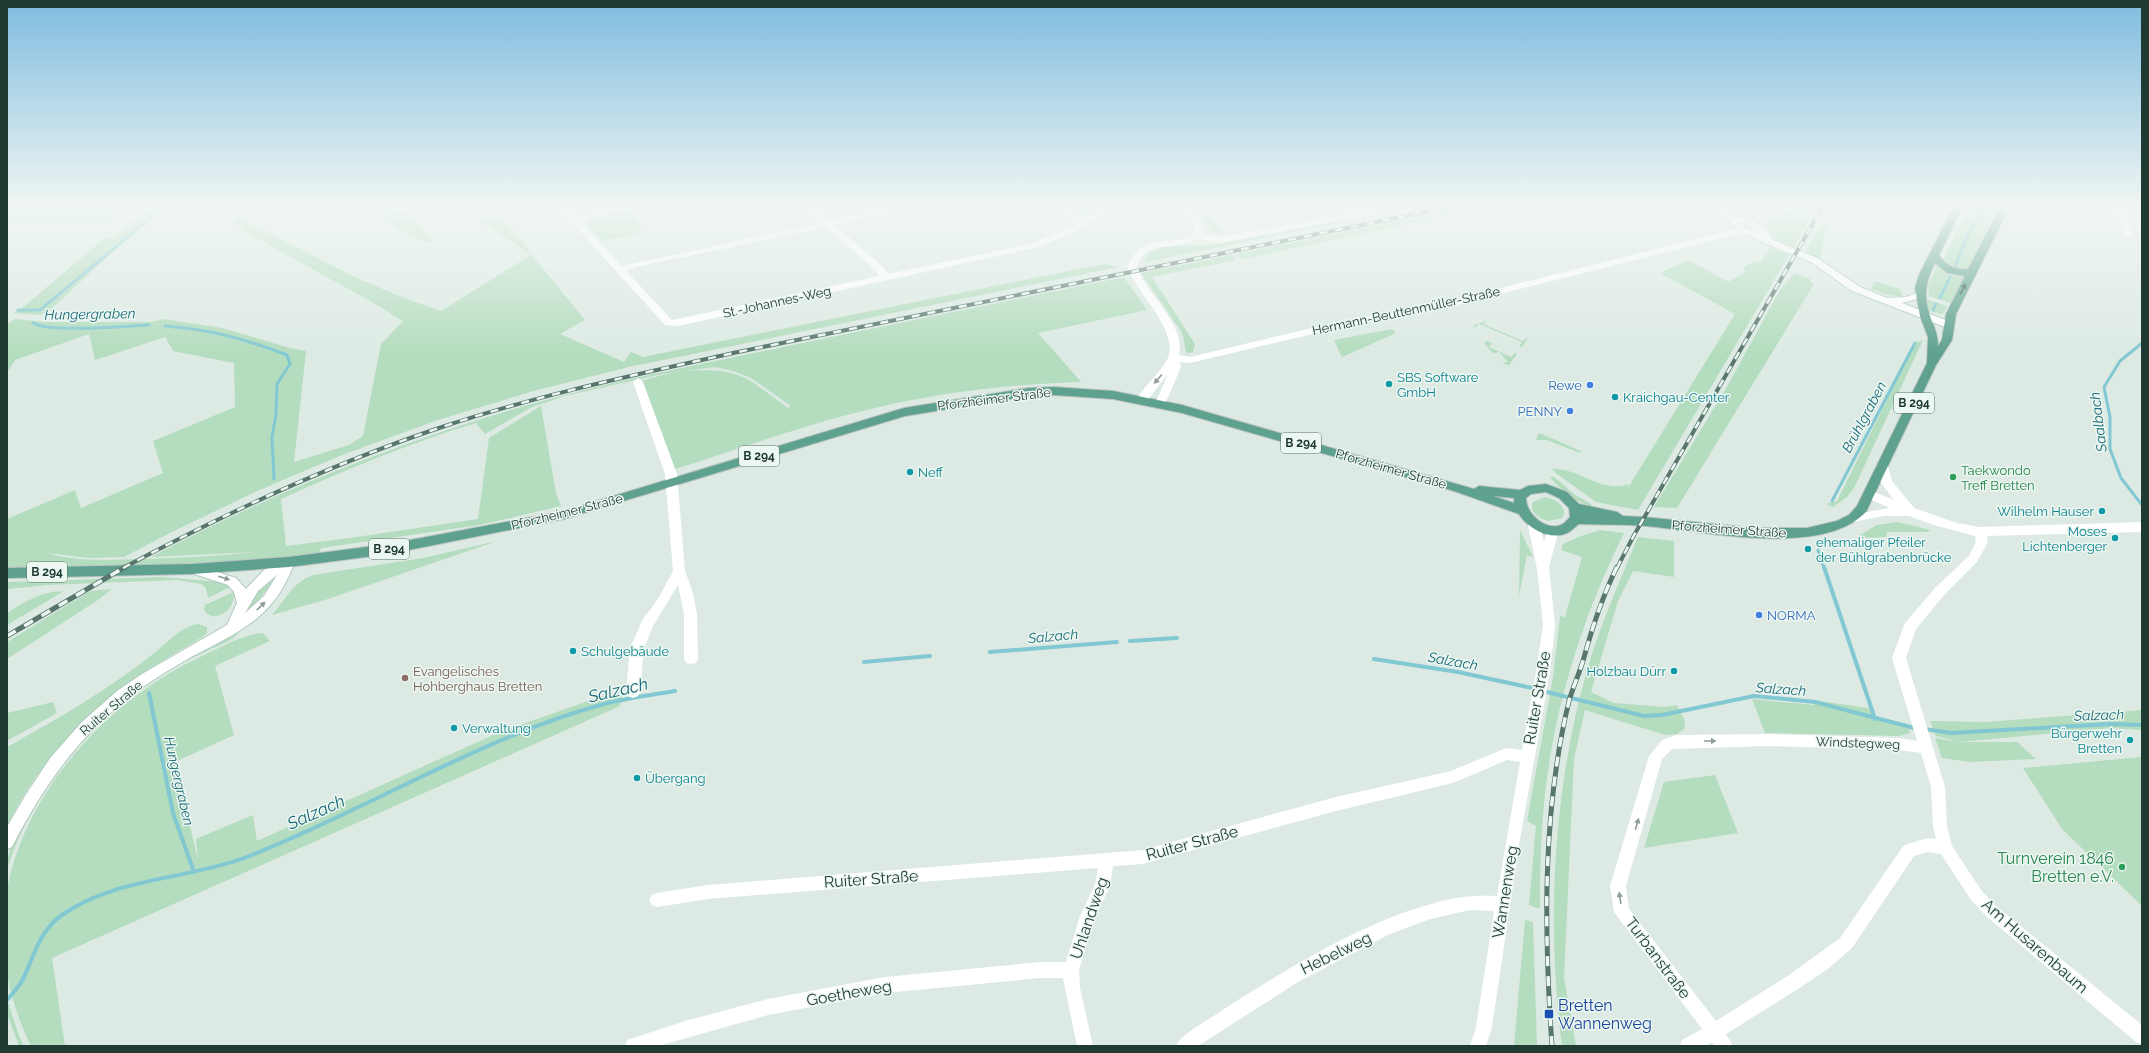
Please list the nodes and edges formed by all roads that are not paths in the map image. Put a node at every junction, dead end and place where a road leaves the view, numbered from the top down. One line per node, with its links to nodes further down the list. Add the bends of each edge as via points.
1 (607, 255): 10 (street)
2 (688, 255): 10 (street)
3 (864, 255): 12 (street, via 880,269)
4 (987, 255): 12 (street, St.-Johannes-Weg)
5 (1138, 255): 17 (street, via 1132,267 1138,281 1173,331 1176,349)
6 (1636, 255): 17 (street, Hermann-Beuttenmüller-Straße, via 1429,308 1338,325 1190,360)
7 (1802, 255): 14 (street, via 1829,269 1847,284)
8 (1934, 255): 11 (main road, via 1938,262 1952,271); 13 (main road, B 294, via 1924,274)
9 (1981, 255): 11 (main road, B 294)
10 (620, 270): 12 (street, St.-Johannes-Weg, via 669,323)
11 (1973, 271): 16 (main road, B 294, one-way to 11, via 1951,314)
12 (885, 278)
13 (1920, 295): 14 (street, via 1907,300); 15 (main road, B 294)
14 (1881, 300): 15 (street)
15 (1925, 316): 16 (street); 18 (main road, B 294, via 1933,337)
16 (1949, 325): 18 (main road, B 294, via 1947,340)
17 (1173, 358): 20 (street, one-way to 20, via 1162,376); 21 (street, via 1176,367)
18 (1932, 365): 22 (main road, B 294)
19 (638, 382): 23 (street)
20 (1142, 399): 21 (main road, Pforzheimer Straße / B 294); 23 (main road, Pforzheimer Straße / B 294, via 1054,391 1029,392 931,407 881,418)
21 (1160, 404): 24 (main road, Pforzheimer Straße / B 294)
22 (1882, 466): 25 (main road, B 294); 28 (street, via 1887,483)
23 (672, 483): 35 (main road, Pforzheimer Straße / B 294, via 564,515 461,536); 38 (street)
24 (1457, 488): 26 (main road, Pforzheimer Straße / B 294); 27 (main road, Pforzheimer Straße / B 294)
25 (1869, 494): 28 (street, Pforzheimer Straße); 30 (main road, Pforzheimer Straße, via 1862,509)
26 (1522, 495): 27 (main road, via 1519,502); 29 (main road, B 294, via 1534,489 1552,490 1566,497)
27 (1520, 510): 31 (main road, B 294)
28 (1913, 512): 30 (street, Pforzheimer Straße, via 1884,512); 34 (street, Pforzheimer Straße, via 1957,528)
29 (1576, 514): 30 (main road, Pforzheimer Straße, via 1616,522 1627,520 1753,533 1823,531); 33 (main road, via 1568,528)
30 (1853, 518)
31 (1534, 525): 33 (main road); 37 (street, Ruiter Straße)
32 (2140, 528): 34 (street, Pforzheimer Straße)
33 (1553, 530): 37 (street, Ruiter Straße)
34 (1980, 532): 44 (street, via 1982,542 1973,559 1940,591 1910,627 1900,658)
35 (289, 562): 36 (main road, B 294); 40 (street, via 258,580); 41 (street, Ruiter Straße, one-way to 35, via 265,603 277,587)
36 (192, 569): 39 (main road, B 294); 40 (street, one-way to 40, via 232,581 240,590)
37 (1543, 569): 45 (street, Ruiter Straße, via 1549,625)
38 (679, 571): 42 (street, via 688,590 692,620); 43 (street, via 636,648)
39 (7, 573)
40 (243, 602): 41 (street)
41 (233, 627): 46 (street, Ruiter Straße, via 162,667 92,720 44,776)
42 (691, 658)
43 (633, 692)
44 (1925, 742): 47 (street, Am Husarenbaum, via 1938,787 1940,826); 49 (street, Windstegweg, one-way to 44, via 1656,756 1667,744 1677,741 1767,740 1899,744)
45 (1527, 757): 48 (street, Ruiter Straße, via 1506,754 1452,777 1336,804 1143,857); 51 (street, Wannenweg)
46 (7, 842)
47 (1945, 848): 54 (street, via 1928,845 1909,850 1846,943 1795,981); 55 (street, Am Husarenbaum, via 1976,895 1991,911)
48 (1107, 860): 50 (street, Ruiter Straße, via 708,892); 52 (street, Uhlandweg, via 1102,886 1088,916)
49 (1625, 861): 54 (street, Turbanstraße, one-way to 49, via 1622,912 1618,886)
50 (657, 900)
51 (1502, 904): 53 (street, Wannenweg); 58 (street, Hebelweg, via 1473,901 1415,916 1392,926 1297,972)
52 (1071, 970): 56 (street, Goetheweg, via 1040,970 885,986 768,1007); 57 (street, Uhlandweg, via 1072,988)
53 (1484, 1027): 59 (street, Wannenweg); 60 (street, Wannenweg)
54 (1714, 1032): 61 (street); 62 (street, Turbanstraße)
55 (2142, 1036)
56 (633, 1046)
57 (1085, 1046)
58 (1184, 1046)
59 (1478, 1046)
60 (1486, 1046)
61 (1688, 1046)
62 (1725, 1046)

